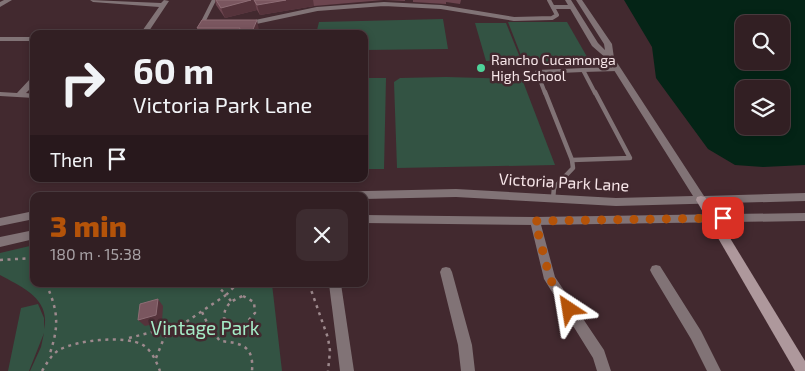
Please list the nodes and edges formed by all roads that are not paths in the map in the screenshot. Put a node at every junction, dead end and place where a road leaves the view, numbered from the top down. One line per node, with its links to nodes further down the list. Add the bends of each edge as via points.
1 (9, 0): 8 (street)
2 (93, 0): 7 (street)
3 (214, 0): 12 (lane, via 201,24)
4 (548, 0): 10 (lane)
5 (568, 0): 9 (street)
6 (579, 0): 16 (street, via 608,44)
7 (165, 3): 13 (street)
8 (0, 6)
9 (572, 7): 10 (lane); 16 (street, via 595,44)
10 (552, 8): 11 (lane, via 557,15 552,18 514,19 410,4 353,5)
11 (250, 23)
12 (210, 24)
13 (146, 30)
14 (0, 39): 15 (street)
15 (30, 39)
16 (610, 58): 17 (street)
17 (617, 69): 18 (lane); 27 (street)
18 (583, 70): 23 (lane, via 537,72); 23 (lane, via 630,158)
19 (30, 84): 21 (street)
20 (0, 94): 21 (street)
21 (19, 95): 22 (street)
22 (30, 96)
23 (572, 160): 26 (lane, via 573,168 554,188)
24 (368, 195): 26 (street, Victoria Park Lane, via 456,194)
25 (805, 197): 27 (street, Victoria Park Lane)
26 (553, 199): 27 (street, Victoria Park Lane, via 616,202)
27 (701, 200): 30 (main road)
28 (30, 216): 33 (street)
29 (805, 217): 30 (street, Victoria Park Lane)
30 (712, 218): 32 (street, Victoria Park Lane); 43 (main road)
31 (368, 219): 32 (street, Victoria Park Lane)
32 (535, 221): 41 (street, via 550,279 599,354)
33 (0, 222)
34 (30, 235): 35 (street)
35 (0, 242)
36 (656, 270): 42 (street)
37 (446, 272): 40 (street, via 465,345)
38 (335, 287): 39 (street)
39 (347, 371)
40 (468, 371)
41 (604, 371)
42 (714, 371)
43 (803, 371)

